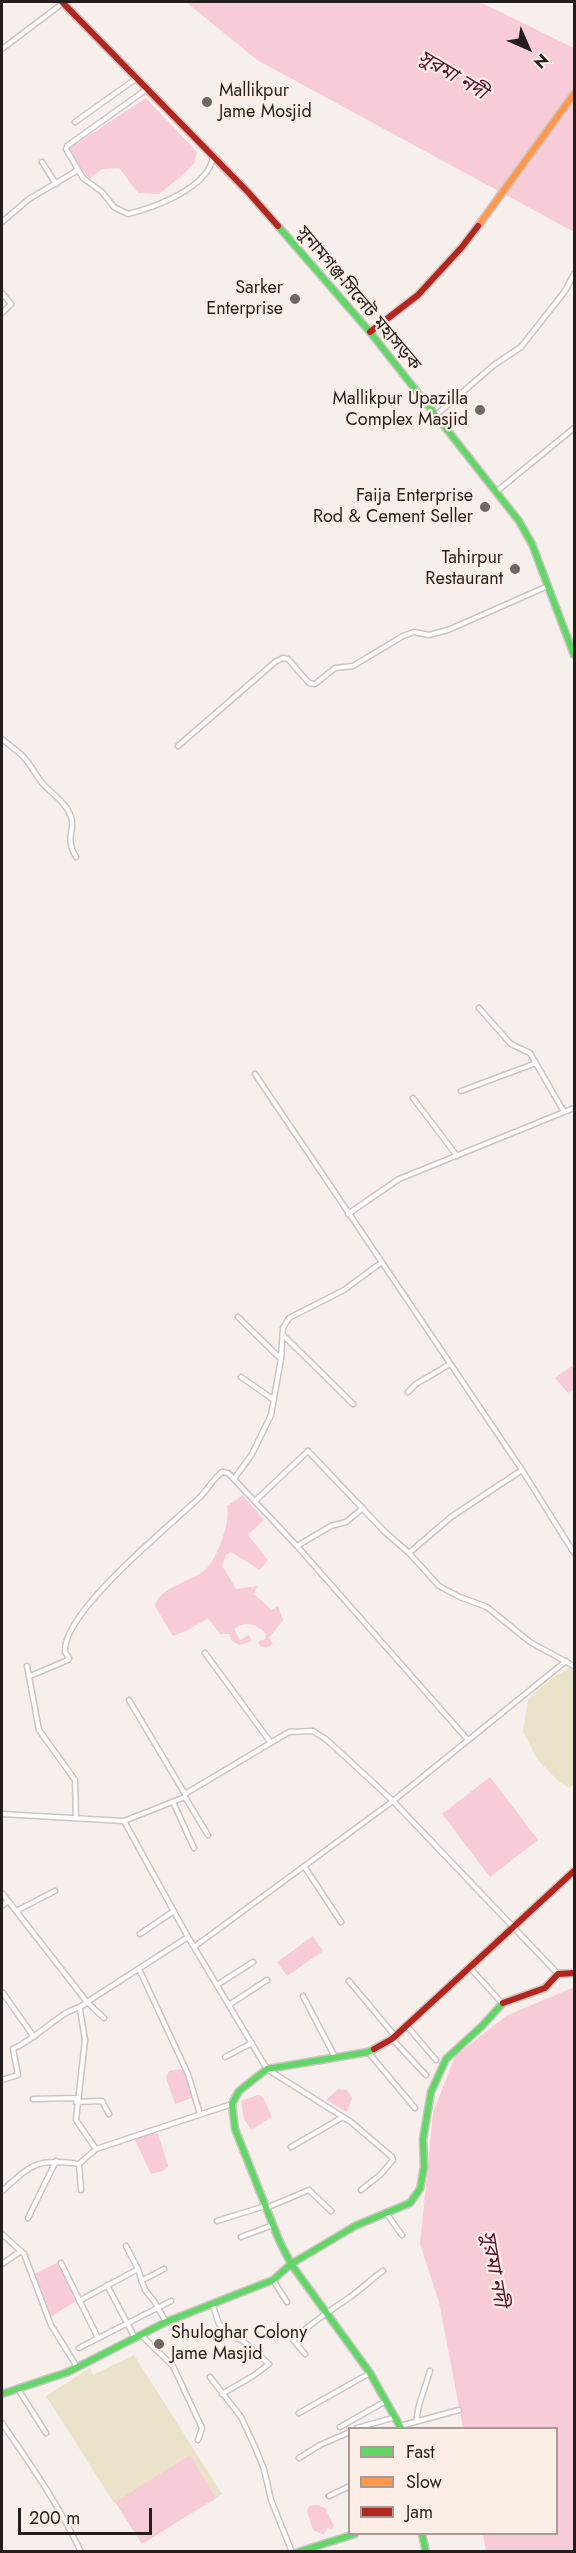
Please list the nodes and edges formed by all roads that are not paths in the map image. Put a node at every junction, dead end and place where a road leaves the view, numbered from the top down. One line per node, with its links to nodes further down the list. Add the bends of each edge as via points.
1 (63, 2): 2 (street); 3 (main road, সুনামগঞ্জ-সিলেট মহাসড়ক)
2 (2, 49)
3 (138, 77): 4 (main road, সুনামগঞ্জ-সিলেট মহাসড়ক); 6 (street)
4 (149, 88): 7 (main road, সুনামগঞ্জ-সিলেট মহাসড়ক); 9 (street, via 67,146)
5 (574, 94): 15 (main road, via 462,247 418,295)
6 (75, 122)
7 (213, 156): 9 (street, via 211,167 178,195 153,208 128,214 114,207); 15 (main road, সুনামগঞ্জ-সিলেট মহাসড়ক)
8 (42, 162): 10 (street)
9 (78, 170): 10 (street)
10 (56, 184): 11 (street)
11 (2, 222)
12 (574, 274): 16 (street, via 521,347 494,365)
13 (2, 293): 14 (street, via 12,304)
14 (2, 313)
15 (370, 332): 16 (main road, সুনামগঞ্জ-সিলেট মহাসড়ক)
16 (436, 416): 18 (main road, সুনামগঞ্জ-সিলেট মহাসড়ক)
17 (574, 428): 18 (street)
18 (496, 492): 19 (main road, সুনামগঞ্জ-সিলেট মহাসড়ক, via 532,544)
19 (549, 586): 20 (main road, সুনামগঞ্জ-সিলেট মহাসড়ক); 22 (street, via 448,630 404,636 352,666 335,668 315,684 309,684 284,658)
20 (574, 655)
21 (2, 739): 23 (street, via 20,752 73,819 69,838)
22 (178, 746)
23 (76, 856)
24 (479, 1008): 25 (street, via 512,1044 530,1053)
25 (536, 1064): 27 (street); 30 (street)
26 (255, 1074): 32 (street)
27 (461, 1091)
28 (413, 1098): 31 (street)
29 (574, 1108): 30 (street)
30 (564, 1112): 31 (street)
31 (457, 1156): 32 (street, via 399,1179)
32 (348, 1214): 33 (street)
33 (382, 1262): 35 (street, via 344,1290 290,1318); 37 (street)
34 (238, 1317): 36 (street)
35 (283, 1334): 36 (street); 41 (street)
36 (281, 1359): 40 (street)
37 (450, 1364): 39 (street); 42 (street)
38 (241, 1377): 40 (street)
39 (408, 1392)
40 (274, 1400): 43 (street, via 267,1425)
41 (353, 1404)
42 (522, 1470): 47 (street, via 451,1517); 48 (street)
43 (234, 1479): 44 (street); 53 (street, via 222,1472 117,1575 75,1621 64,1646 68,1660)
44 (255, 1501): 45 (street, via 308,1451); 46 (street)
45 (363, 1508): 46 (street, via 346,1522 331,1526); 47 (street)
46 (297, 1546): 55 (street)
47 (409, 1553): 50 (street, via 439,1586 487,1607 530,1642)
48 (574, 1553)
49 (205, 1653): 56 (street)
50 (566, 1661): 52 (street); 55 (street)
51 (27, 1666): 53 (street)
52 (574, 1666)
53 (30, 1676): 61 (street, via 39,1730 75,1780)
54 (129, 1700): 57 (street)
55 (468, 1740): 58 (street)
56 (271, 1743): 57 (street); 58 (street, via 289,1732 313,1731)
57 (185, 1796): 59 (street); 63 (street)
58 (393, 1801): 65 (street); 74 (street)
59 (173, 1802): 62 (street); 64 (street)
60 (2, 1814): 61 (street)
61 (76, 1818): 62 (street)
62 (124, 1821): 72 (street)
63 (208, 1835)
64 (194, 1848)
65 (304, 1866): 73 (street); 77 (street)
66 (574, 1871): 74 (main road)
67 (54, 1891): 71 (street)
68 (2, 1893): 69 (street)
69 (8, 1901): 70 (street); 71 (street)
70 (2, 1905)
71 (16, 1911): 88 (street)
72 (174, 1911): 75 (street); 76 (street)
73 (341, 1922)
74 (514, 1927): 80 (main road); 82 (street)
75 (140, 1934)
76 (188, 1937): 77 (street); 79 (street)
77 (194, 1947): 85 (street)
78 (253, 1962): 85 (street)
79 (139, 1969): 88 (street); 109 (street, via 188,2074)
80 (471, 1969): 89 (street); 93 (main road)
81 (574, 1973): 82 (main road)
82 (558, 1974): 89 (main road, via 544,1988)
83 (267, 1980): 90 (street)
84 (349, 1981): 95 (street)
85 (217, 1985): 90 (street)
86 (3, 1994): 94 (street)
87 (303, 1996): 99 (street)
88 (87, 2002): 91 (street); 92 (street)
89 (502, 2003): 120 (main road, via 446,2059 430,2092 420,2189 410,2203)
90 (229, 2005): 96 (street)
91 (80, 2009): 94 (street, via 68,2011); 105 (street, via 85,2040)
92 (104, 2018)
93 (407, 2026): 95 (main road); 100 (street)
94 (33, 2037): 103 (street, via 12,2049 18,2075)
95 (394, 2038): 97 (main road); 102 (street)
96 (252, 2043): 98 (street); 101 (street)
97 (368, 2052): 99 (main road); 107 (street)
98 (225, 2057)
99 (335, 2057): 101 (main road)
100 (436, 2060)
101 (267, 2068): 106 (main road, via 239,2091); 110 (street)
102 (426, 2075)
103 (2, 2080)
104 (33, 2099): 105 (street)
105 (76, 2100): 108 (street, via 102,2101); 112 (street, via 76,2120)
106 (232, 2104): 109 (street); 118 (main road, via 235,2129)
107 (415, 2108)
108 (109, 2114)
109 (200, 2114): 112 (street)
110 (343, 2117): 111 (street); 116 (street, via 393,2160)
111 (291, 2147)
112 (96, 2149): 114 (street)
113 (56, 2161): 114 (street); 117 (street, via 35,2164); 121 (street)
114 (79, 2164): 115 (street)
115 (81, 2190)
116 (361, 2190)
117 (2, 2191)
118 (266, 2207): 119 (street, via 309,2190); 122 (street); 123 (main road)
119 (331, 2211)
120 (385, 2212): 125 (street); 131 (main road)
121 (28, 2218)
122 (217, 2221)
123 (273, 2224): 126 (street); 131 (main road)
124 (2, 2234): 128 (street)
125 (402, 2235)
126 (241, 2237)
127 (126, 2246): 132 (street)
128 (21, 2251): 130 (street); 150 (street, via 51,2325)
129 (61, 2263): 138 (street)
130 (2, 2264)
131 (291, 2264): 135 (main road); 143 (main road)
132 (138, 2269): 136 (street); 137 (street)
133 (164, 2269): 136 (street)
134 (383, 2271): 143 (street)
135 (273, 2280): 140 (street); 141 (main road)
136 (141, 2281): 142 (street)
137 (107, 2285): 138 (street); 145 (street)
138 (80, 2301): 147 (street)
139 (171, 2301): 142 (street)
140 (287, 2302)
141 (213, 2306): 144 (main road); 156 (street, via 219,2324 269,2364)
142 (158, 2308): 144 (street); 145 (street)
143 (325, 2313): 149 (street, via 293,2340); 152 (main road)
144 (166, 2322): 146 (main road)
145 (127, 2324): 146 (street); 147 (street)
146 (138, 2337): 150 (main road); 168 (street, via 173,2366 202,2428)
147 (98, 2338): 148 (street)
148 (79, 2348)
149 (305, 2354)
150 (77, 2368): 154 (main road)
151 (430, 2371): 161 (street)
152 (370, 2373): 157 (main road); 159 (street)
153 (210, 2377): 156 (street)
154 (18, 2389): 155 (main road); 166 (street)
155 (2, 2394)
156 (222, 2394): 176 (street, via 241,2417 255,2447)
157 (386, 2401): 160 (main road); 163 (street)
158 (459, 2410): 161 (street)
159 (299, 2413)
160 (397, 2417): 164 (street); 165 (main road)
161 (416, 2421): 165 (street)
162 (2, 2423): 175 (street, via 44,2484)
163 (340, 2427)
164 (361, 2427)
165 (401, 2427)
166 (46, 2433)
167 (348, 2433): 169 (street)
168 (198, 2440)
169 (299, 2458)
170 (348, 2487): 171 (street)
171 (329, 2496)
172 (351, 2535): 174 (main road)
173 (423, 2535): 178 (main road)
174 (315, 2549): 177 (main road)
175 (81, 2552)
176 (292, 2552)
177 (298, 2552)
178 (426, 2552)

